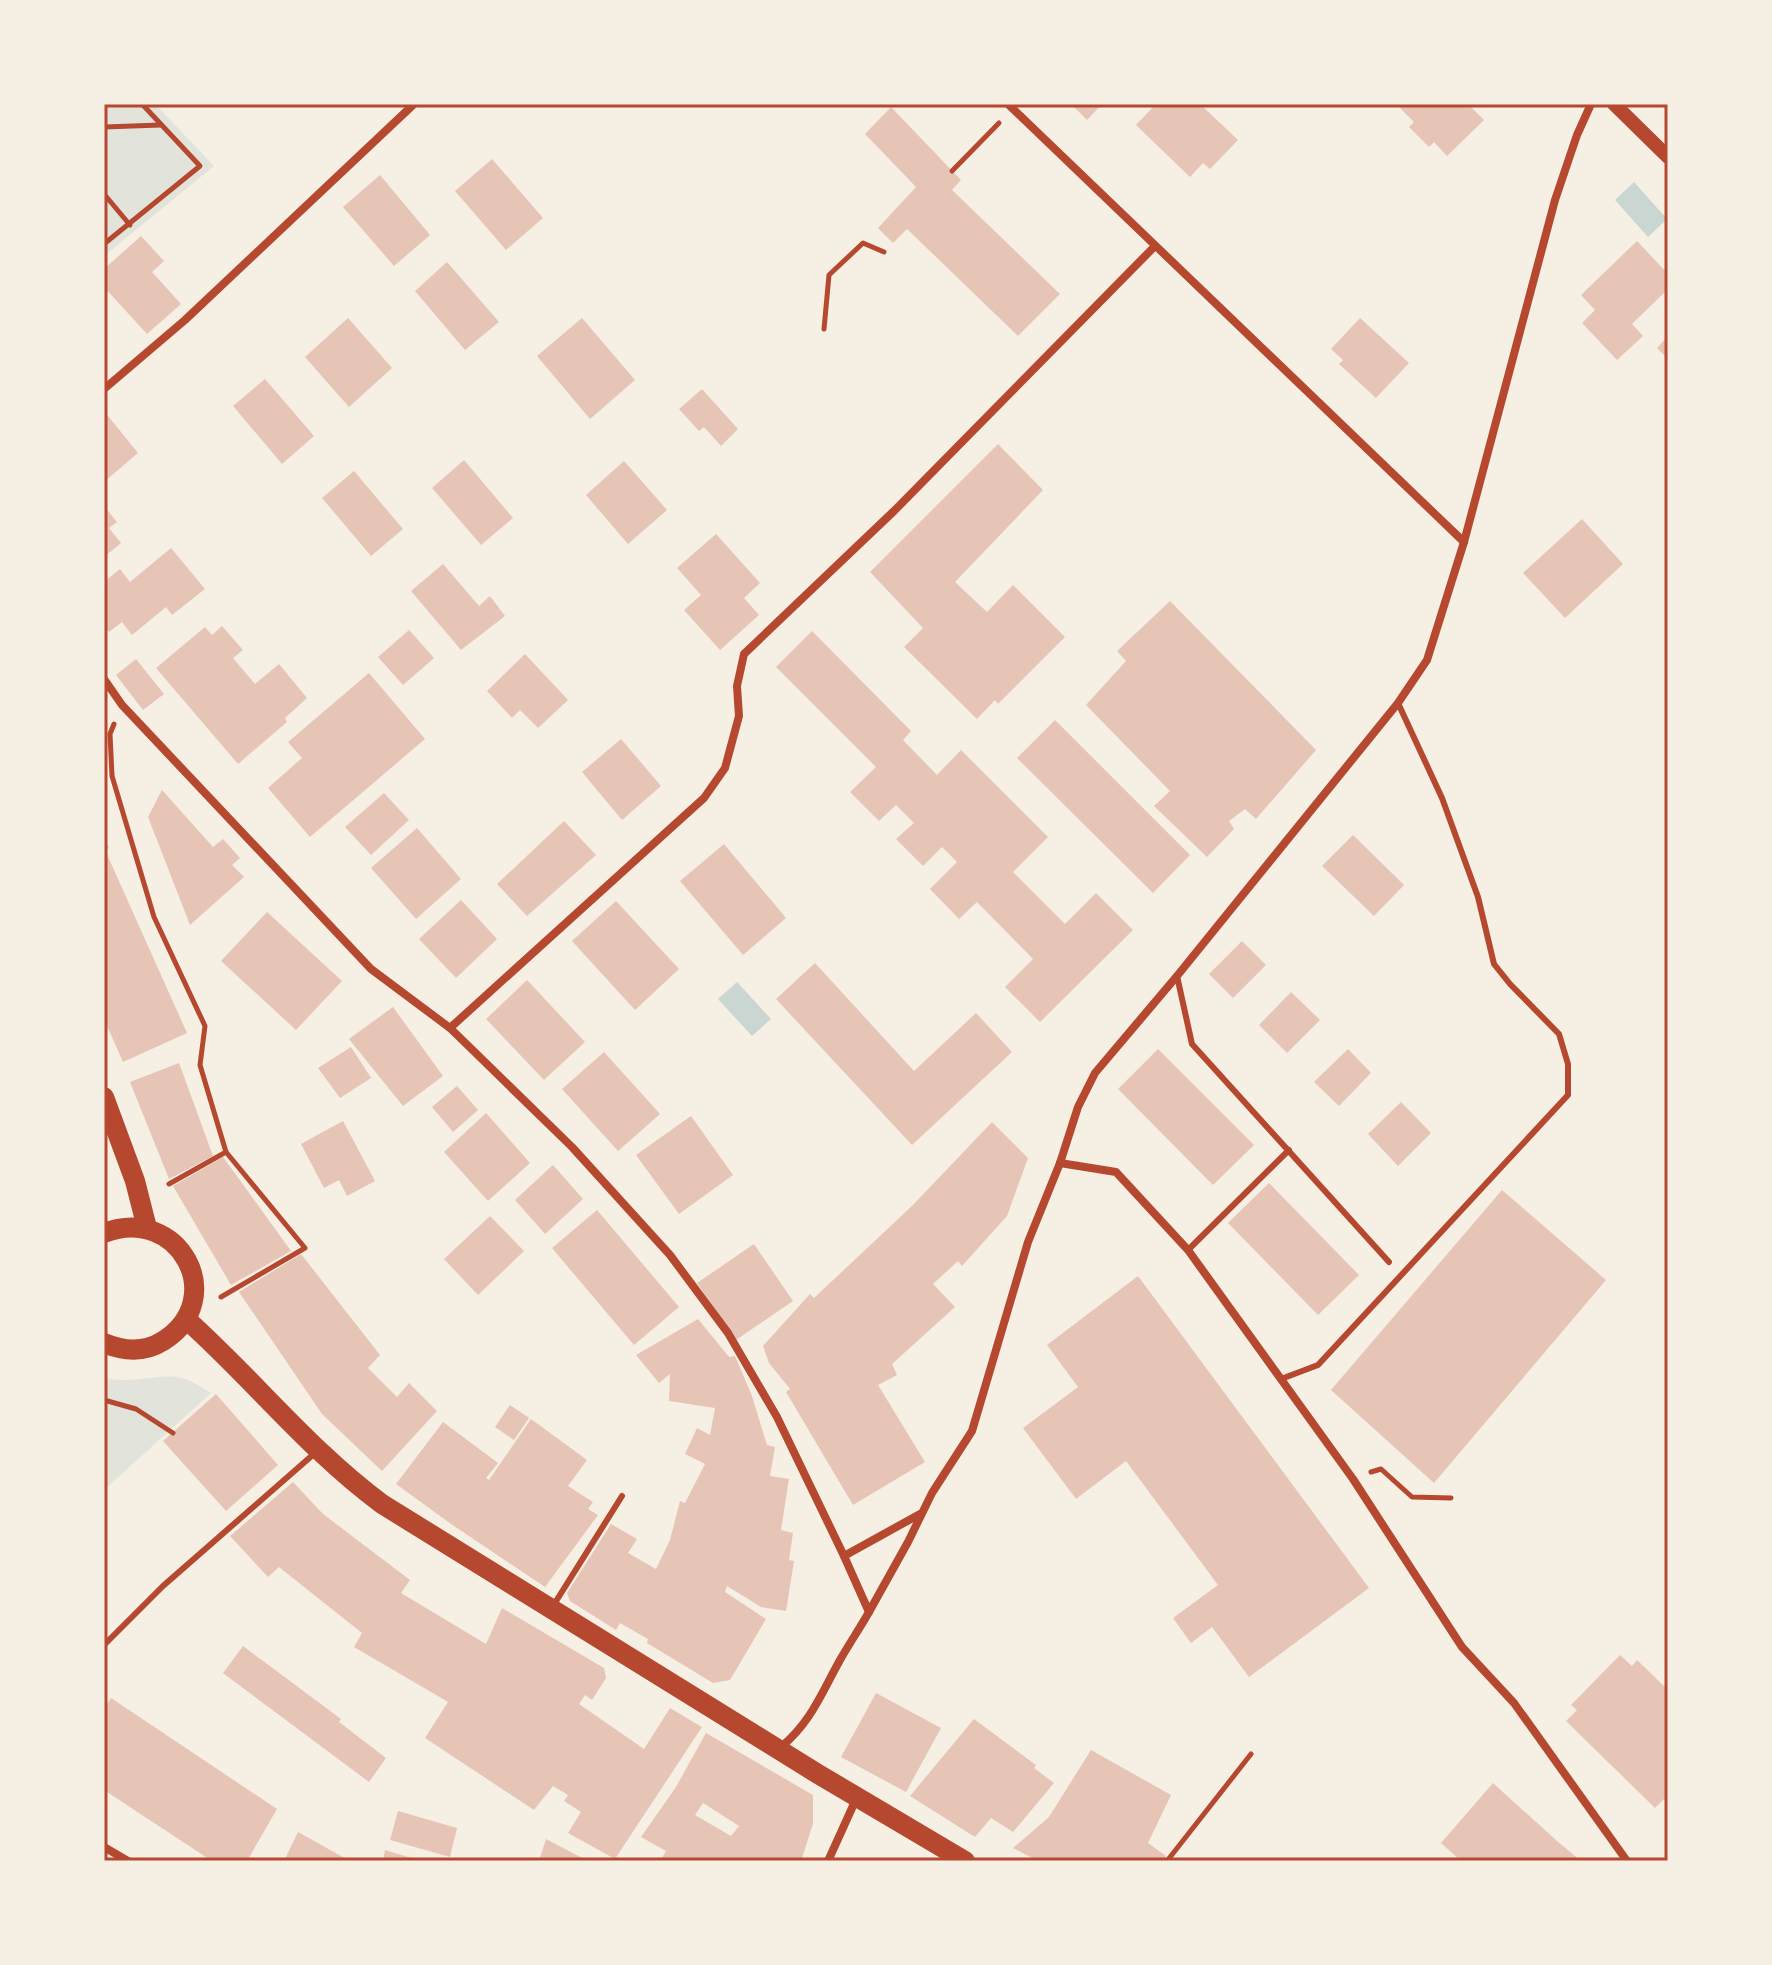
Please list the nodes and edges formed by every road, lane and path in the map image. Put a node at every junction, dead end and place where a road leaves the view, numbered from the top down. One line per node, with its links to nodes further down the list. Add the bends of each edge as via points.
1 (142, 104): 6 (path)
2 (414, 104): 16 (street, via 185,320)
3 (1591, 104): 17 (street, via 1555,200)
4 (1614, 104): 8 (street)
5 (1010, 106): 9 (path); 13 (street)
6 (162, 125): 7 (path); 11 (path, via 200,166)
7 (104, 127)
8 (1668, 157)
9 (952, 171)
10 (104, 194): 11 (path)
11 (130, 225): 12 (path)
12 (104, 244)
13 (1155, 246): 17 (street); 22 (street, via 894,511 744,654 737,686 739,716 725,768 704,798)
14 (884, 252): 15 (path, via 863,243 829,275)
15 (824, 329)
16 (104, 389)
17 (1464, 542): 19 (street, via 1427,660)
18 (104, 679): 20 (street)
19 (1398, 703): 21 (street); 35 (lane, via 1442,798 1478,897 1494,964 1559,1034 1568,1064 1568,1095 1318,1365)
20 (122, 705): 22 (street, via 371,969); 25 (path, via 110,734 112,776 154,917 205,1026 200,1065)
21 (1177, 976): 24 (lane, via 1192,1044); 26 (street, via 1095,1073)
22 (450, 1028): 43 (street, via 572,1147 670,1255 728,1333 777,1417)
23 (104, 1097): 28 (main road)
24 (1289, 1150): 30 (lane); 31 (lane)
25 (226, 1152): 27 (path); 32 (path, via 305,1248)
26 (1060, 1163): 30 (street, via 1116,1172); 42 (street, via 1028,1242 972,1431)
27 (169, 1184)
28 (147, 1228): 29 (main road, via 126,1226); 33 (main road, via 172,1241 189,1263 193,1291)
29 (104, 1233)
30 (1188, 1250): 35 (street)
31 (1389, 1262)
32 (221, 1297)
33 (186, 1319): 34 (main road, via 157,1345 137,1350); 38 (main road)
34 (104, 1343)
35 (1281, 1379): 39 (street)
36 (104, 1400): 37 (path, via 136,1409)
37 (173, 1433)
38 (318, 1451): 44 (main road, via 382,1504); 46 (lane, via 163,1586)
39 (1353, 1479): 41 (path, via 1381,1469 1412,1497); 55 (street, via 1462,1647 1514,1703)
40 (622, 1496): 44 (lane)
41 (1451, 1498)
42 (920, 1514): 43 (street); 45 (street)
43 (844, 1556): 45 (street)
44 (551, 1609): 47 (main road)
45 (869, 1612): 47 (street, via 812,1715)
46 (104, 1645)
47 (778, 1749): 49 (main road)
48 (1251, 1754): 54 (path)
49 (857, 1796): 52 (street); 53 (main road)
50 (104, 1847): 51 (street)
51 (128, 1861)
52 (828, 1861)
53 (965, 1861)
54 (1167, 1861)
55 (1627, 1861)

